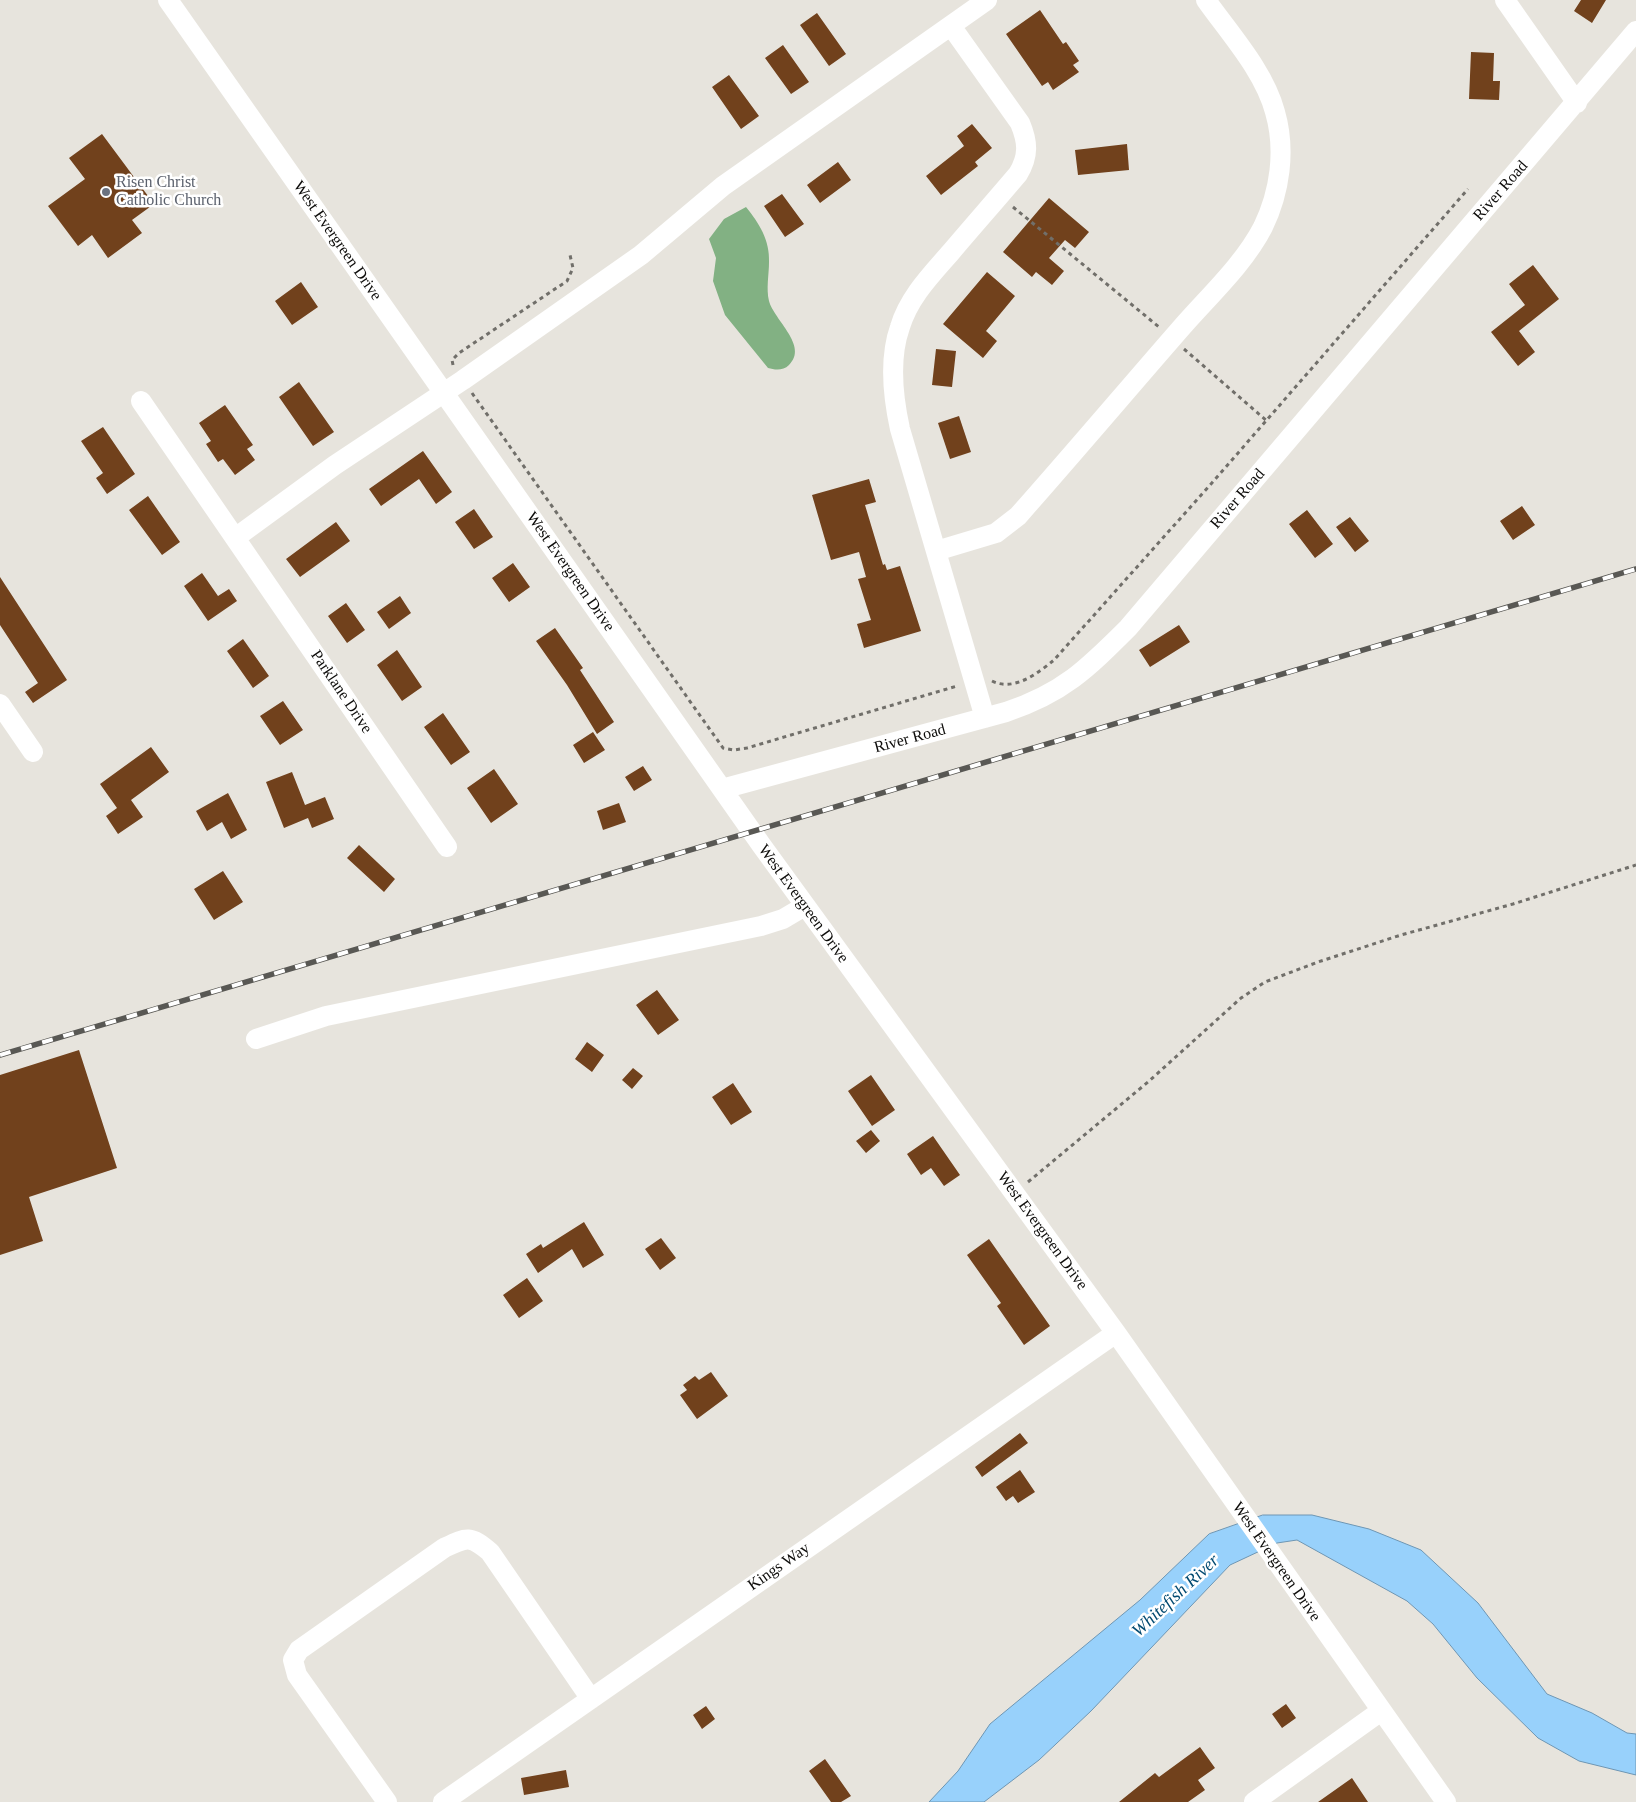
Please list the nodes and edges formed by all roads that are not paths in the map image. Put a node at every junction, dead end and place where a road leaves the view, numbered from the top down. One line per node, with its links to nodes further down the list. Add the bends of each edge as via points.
1 (168, 0): 8 (street, West Evergreen Drive)
2 (987, 0): 5 (street)
3 (1206, 0): 11 (street, via 1256,72 1275,112 1280,142 1278,179 1270,212 1253,242 1018,516 996,533)
4 (1505, 0): 7 (street)
5 (951, 26): 8 (street, via 723,186 647,250); 11 (street, via 1012,111 1026,136 1027,155 1023,166 1000,196 913,298 899,328 896,411)
6 (1636, 31): 7 (street, River Road)
7 (1577, 102): 13 (street, River Road, via 1128,628 1091,666 1057,691)
8 (444, 393): 10 (street, via 335,465); 15 (street, West Evergreen Drive)
9 (141, 402): 10 (street, Parklane Drive)
10 (236, 538): 16 (street, Parklane Drive)
11 (936, 551): 13 (street)
12 (0, 704): 14 (street)
13 (985, 718): 15 (street, River Road)
14 (33, 752)
15 (722, 789): 17 (street, West Evergreen Drive)
16 (447, 847)
17 (805, 906): 18 (street, via 783,919 762,926 326,1016); 19 (street, West Evergreen Drive)
18 (256, 1039)
19 (1116, 1333): 20 (street, Kings Way); 21 (street, West Evergreen Drive)
20 (591, 1700): 22 (street, via 490,1552 476,1540 462,1540 444,1548 299,1650 293,1660 297,1675); 23 (street, Kings Way)
21 (1382, 1711): 24 (street); 25 (street, West Evergreen Drive)
22 (387, 1802)
23 (442, 1802)
24 (1255, 1802)
25 (1446, 1802)

